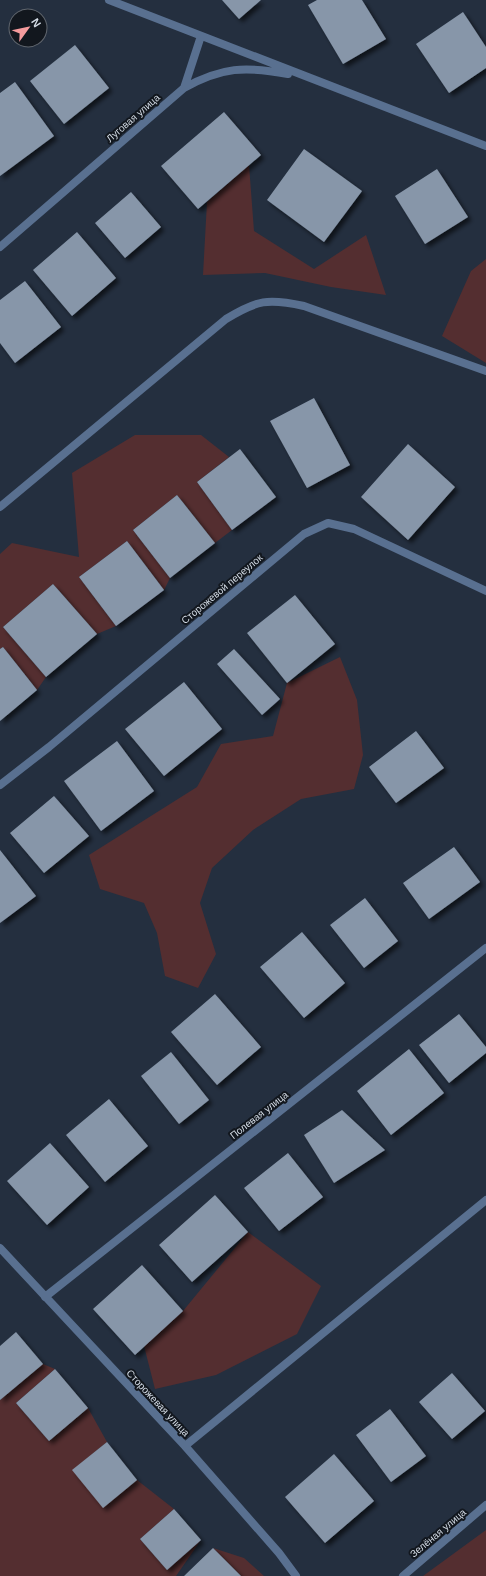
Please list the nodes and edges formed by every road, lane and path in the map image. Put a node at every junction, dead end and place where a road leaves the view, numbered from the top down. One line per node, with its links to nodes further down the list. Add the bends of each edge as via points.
1 (109, 0): 2 (street, Луговая улица)
2 (201, 36): 3 (street, Луговая улица); 4 (street)
3 (307, 78): 4 (street, Луговая улица, via 264,70 229,70 202,78); 5 (street, Луговая улица)
4 (184, 88): 6 (street, Луговая улица)
5 (486, 146)
6 (0, 247)
7 (486, 371): 8 (street, via 304,306 284,302 263,302 244,307 226,319)
8 (0, 507)
9 (486, 591): 10 (street, Сторожевой переулок, via 354,529 328,523 304,534)
10 (0, 785)
11 (486, 948): 14 (street, Полевая улица)
12 (486, 1200): 15 (street)
13 (0, 1248): 14 (street, Сторожевая улица)
14 (45, 1297): 15 (street, Сторожевая улица)
15 (185, 1446): 17 (street, Сторожевая улица, via 279,1553)
16 (486, 1505): 18 (street, Зелёная улица)
17 (296, 1576)
18 (403, 1576)

